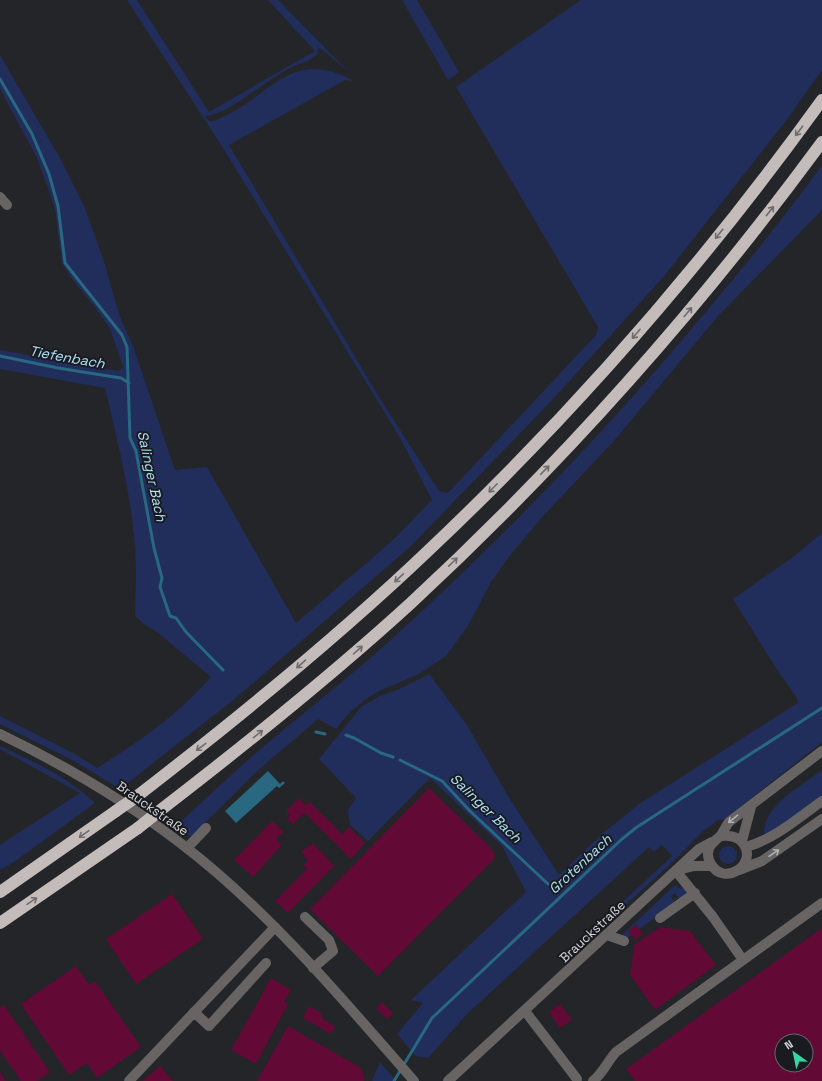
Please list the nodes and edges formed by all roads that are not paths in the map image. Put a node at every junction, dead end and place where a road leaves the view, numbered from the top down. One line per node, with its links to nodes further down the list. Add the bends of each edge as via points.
1 (822, 100): 18 (highway, one-way to 18, bridge, via 668,297 569,409 423,556 229,725 136,797)
2 (822, 142): 23 (highway, one-way to 2, bridge, via 138,828 244,746 350,657 439,576 521,496 647,360 768,214)
3 (0, 197): 4 (street)
4 (7, 204)
5 (0, 734): 14 (street, Brauckstraße, via 92,782)
6 (822, 751): 7 (street, Brauckstraße)
7 (817, 758): 9 (street, Brauckstraße)
8 (822, 801): 13 (street, via 761,843)
9 (751, 806): 12 (street, Brauckstraße, one-way to 12, via 729,822); 13 (street)
10 (822, 818): 16 (street, Brauckstraße, one-way to 10, via 762,861)
11 (206, 828): 14 (street)
12 (716, 839): 13 (street, via 732,835); 15 (street, via 708,855); 17 (street, Brauckstraße, via 699,849)
13 (744, 844): 16 (street, via 746,860)
14 (187, 848): 24 (street, Brauckstraße)
15 (712, 866): 16 (street, Brauckstraße, via 724,874 732,874); 17 (street, Brauckstraße, via 694,866)
16 (739, 870)
17 (676, 871): 19 (street); 25 (street, Brauckstraße)
18 (0, 892)
19 (695, 894): 22 (street); 27 (street)
20 (822, 903): 27 (street)
21 (305, 917): 29 (street, via 328,940 333,951)
22 (660, 918)
23 (0, 923)
24 (275, 927): 29 (street, Brauckstraße); 31 (street)
25 (607, 935): 26 (street); 30 (street, Brauckstraße)
26 (624, 941)
27 (743, 960): 36 (street, via 616,1052 602,1074)
28 (266, 963): 31 (street, via 209,1026)
29 (313, 968): 34 (street, Brauckstraße)
30 (525, 1011): 32 (street); 35 (street, Brauckstraße)
31 (194, 1012): 33 (street)
32 (577, 1079)
33 (129, 1081)
34 (414, 1081)
35 (448, 1081)
36 (593, 1081)

